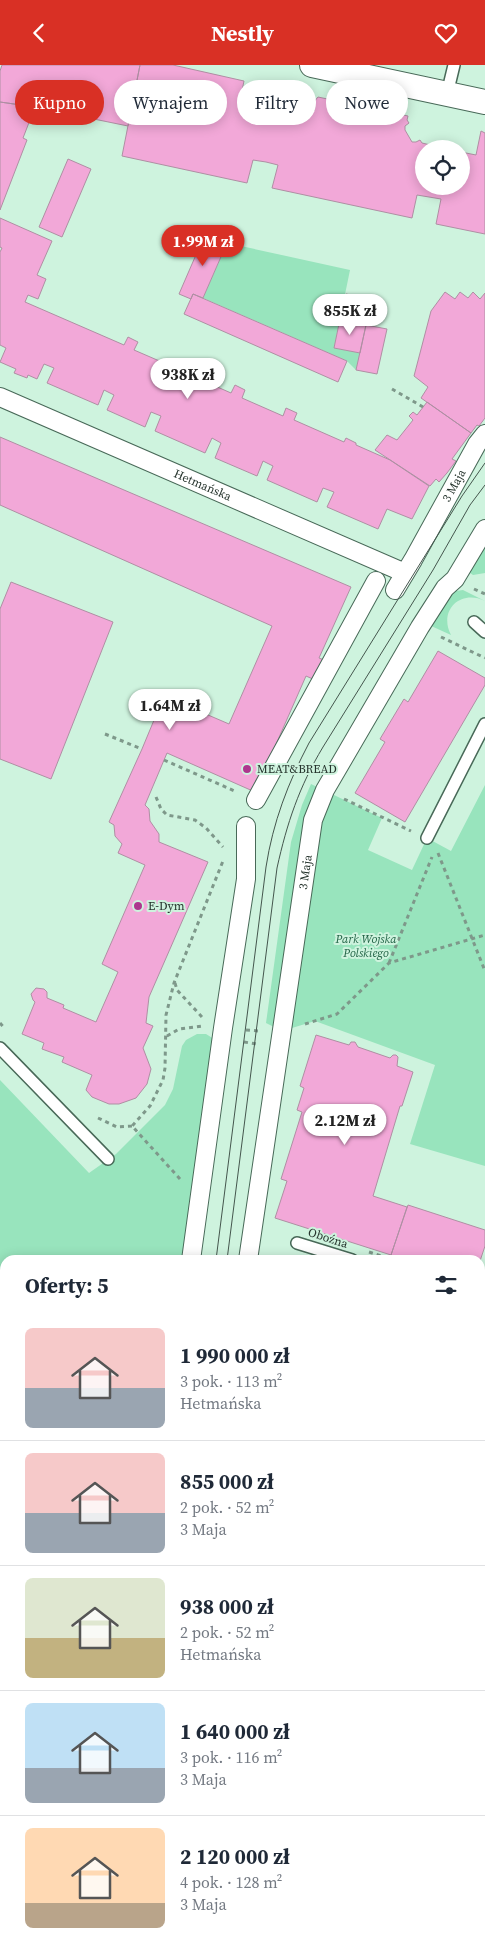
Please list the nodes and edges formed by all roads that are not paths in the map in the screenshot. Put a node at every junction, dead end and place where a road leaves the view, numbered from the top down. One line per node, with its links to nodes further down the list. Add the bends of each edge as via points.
1 (312, 65): 3 (street)
2 (454, 65): 3 (lane)
3 (447, 94): 4 (street)
4 (485, 102)
5 (0, 397): 8 (street, Hetmańska)
6 (485, 434): 8 (street, 3 Maja)
7 (485, 529): 21 (street, 3 Maja, via 455,579 445,588 420,627 325,790 314,820)
8 (405, 573): 10 (street, 3 Maja)
9 (376, 581): 14 (street)
10 (395, 590)
11 (474, 622): 12 (lane)
12 (485, 632)
13 (485, 725): 16 (lane)
14 (256, 801)
15 (246, 826): 20 (street, via 246,879 217,1027)
16 (427, 839)
17 (0, 1048): 18 (lane)
18 (108, 1159)
19 (297, 1243): 22 (lane, Oboźna)
20 (192, 1255)
21 (249, 1255)
22 (335, 1255)

